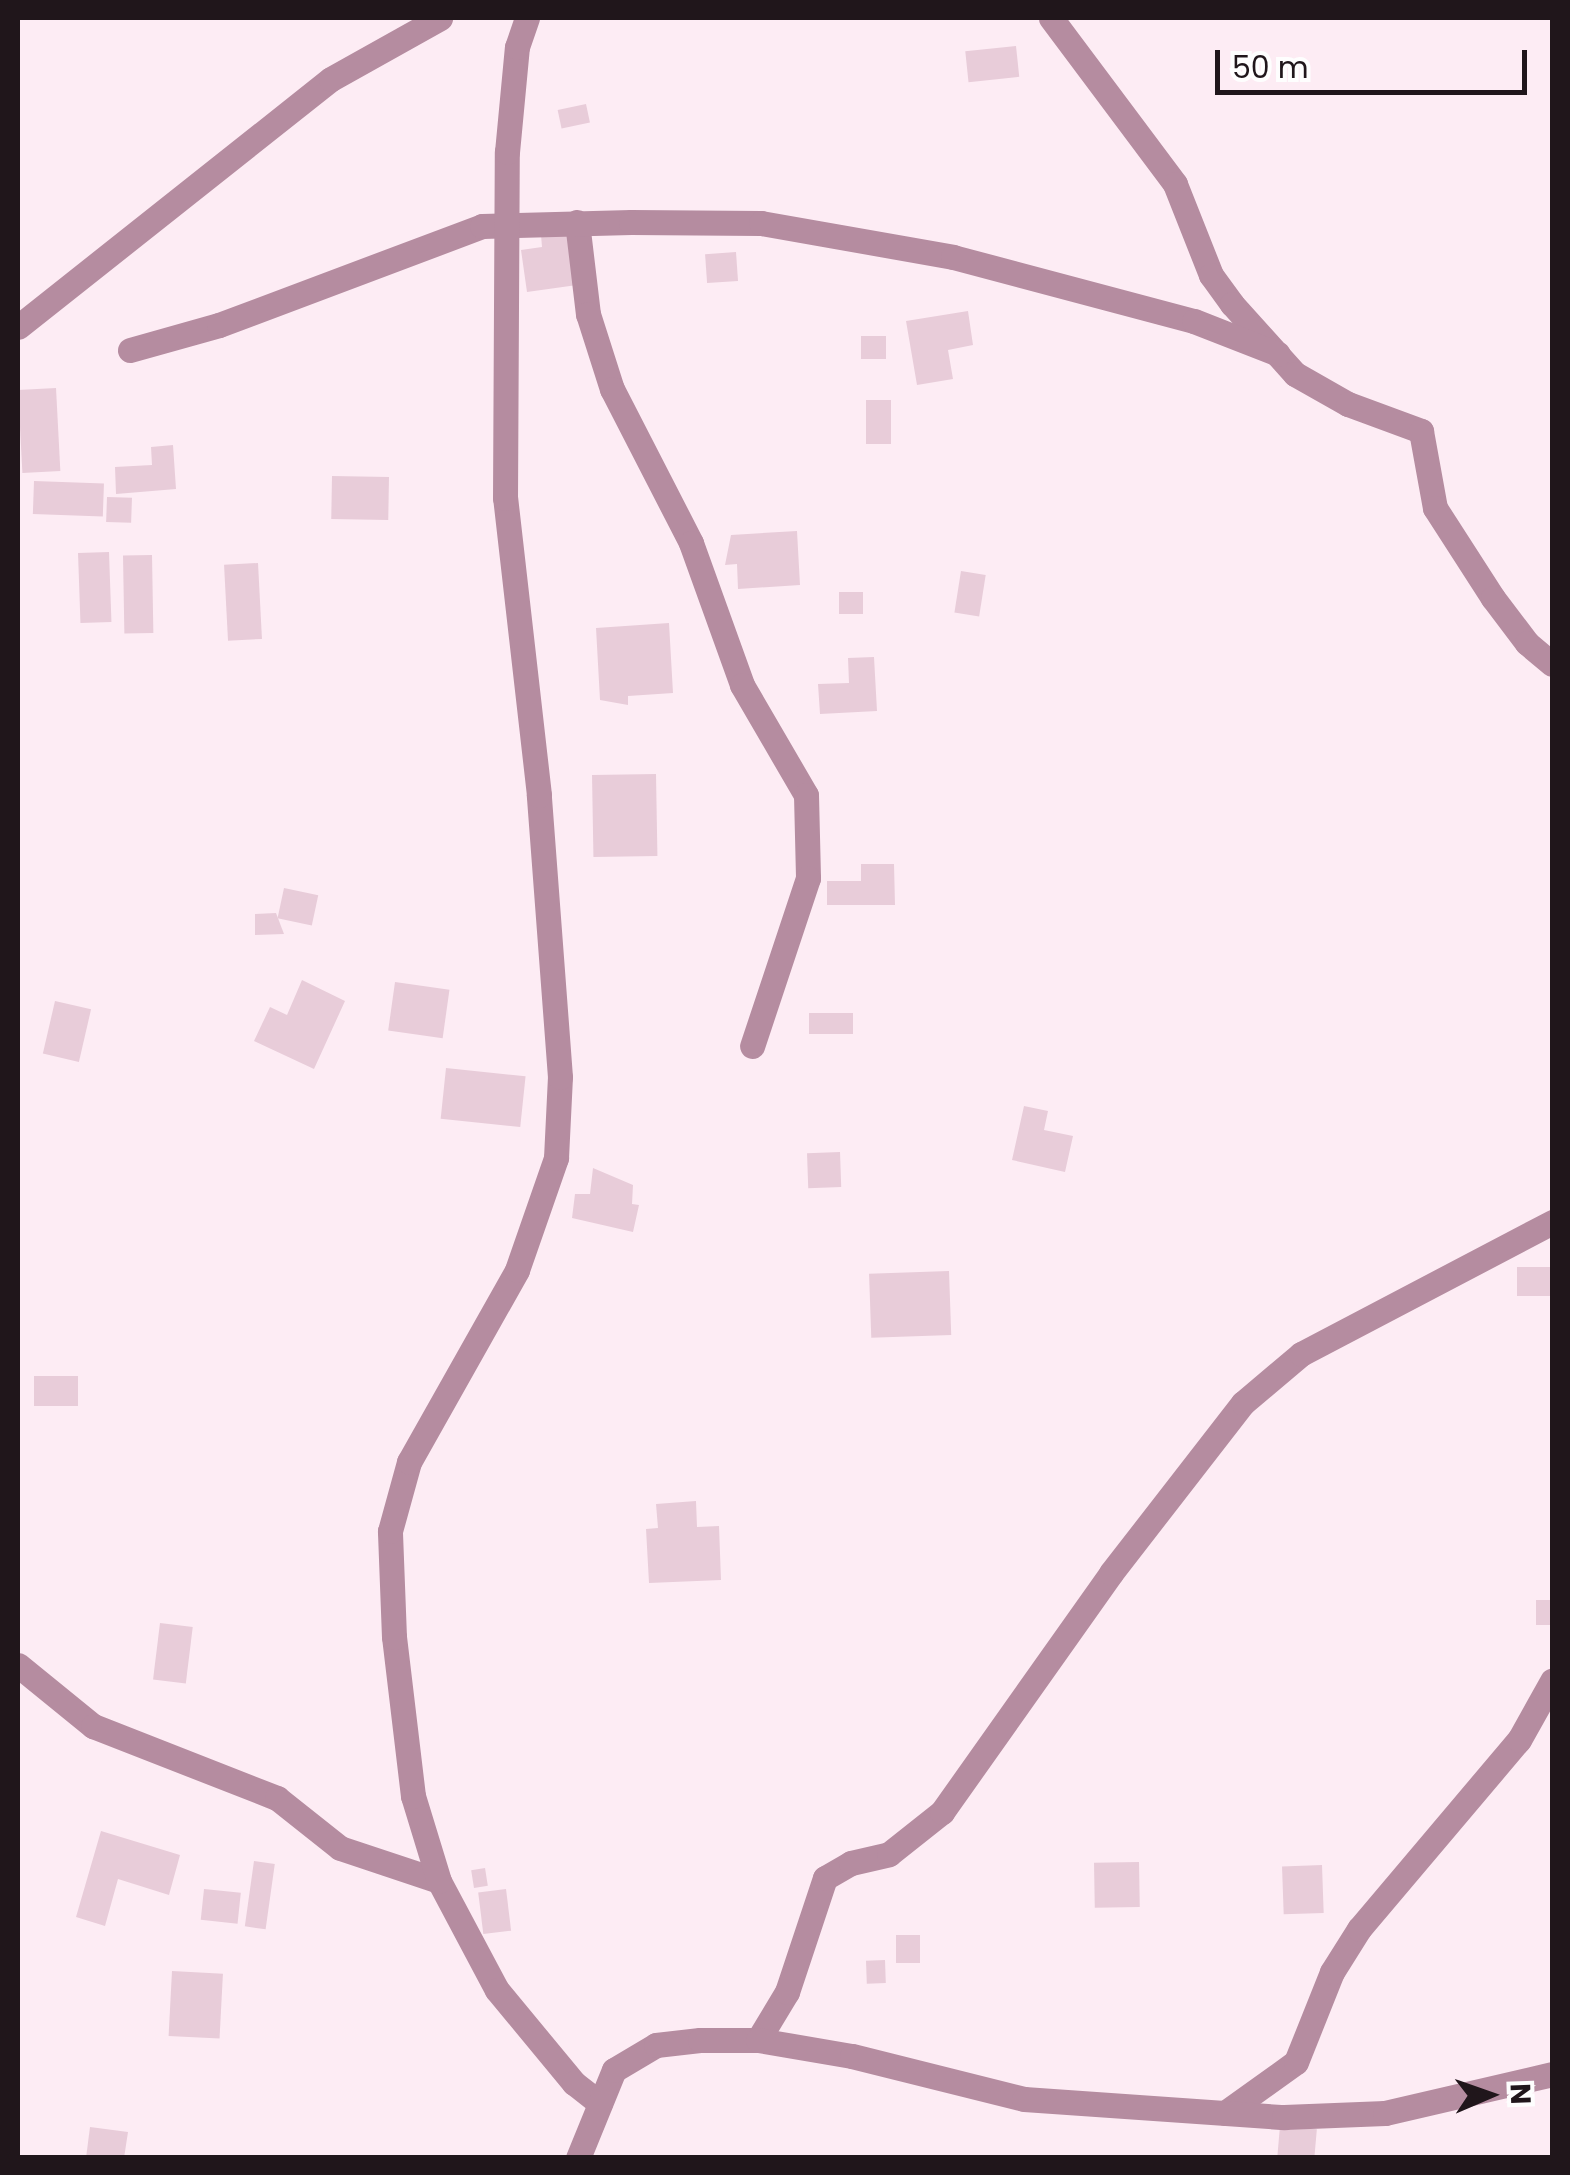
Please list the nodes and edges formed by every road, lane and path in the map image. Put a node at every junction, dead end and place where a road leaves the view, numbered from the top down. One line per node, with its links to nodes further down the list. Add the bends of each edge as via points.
1 (440, 18): 6 (street, via 331,79)
2 (527, 18): 5 (street, via 517,46)
3 (1051, 18): 8 (street, via 1175,184 1211,275)
4 (577, 222): 5 (street); 8 (street, via 761,224 829,232 1110,297); 10 (street, via 588,314 612,389 691,544 742,685 806,795 808,878)
5 (506, 223): 7 (street, via 455,233 219,325); 14 (street, via 505,498 539,795 560,1077 556,1158 516,1270 409,1462 390,1531 394,1637 413,1796)
6 (18, 327)
7 (130, 350)
8 (1278, 354): 9 (street, via 1295,374 1348,404 1421,431 1435,508 1492,598)
9 (1552, 664)
10 (752, 1046)
11 (1552, 1222): 15 (street, via 1300,1354 1243,1403 1110,1573 942,1812 890,1854 851,1863 825,1878 787,1992)
12 (18, 1665): 14 (street, via 93,1726 277,1798 340,1848)
13 (1552, 1682): 18 (street, via 1519,1740 1359,1929 1332,1972 1296,2062)
14 (439, 1880): 17 (street, via 497,1990 574,2083)
15 (758, 2040): 17 (street, via 656,2045 614,2070); 18 (street, via 1024,2099)
16 (1552, 2074): 18 (street, via 1385,2113)
17 (600, 2102): 19 (street)
18 (1225, 2112)
19 (578, 2158)

